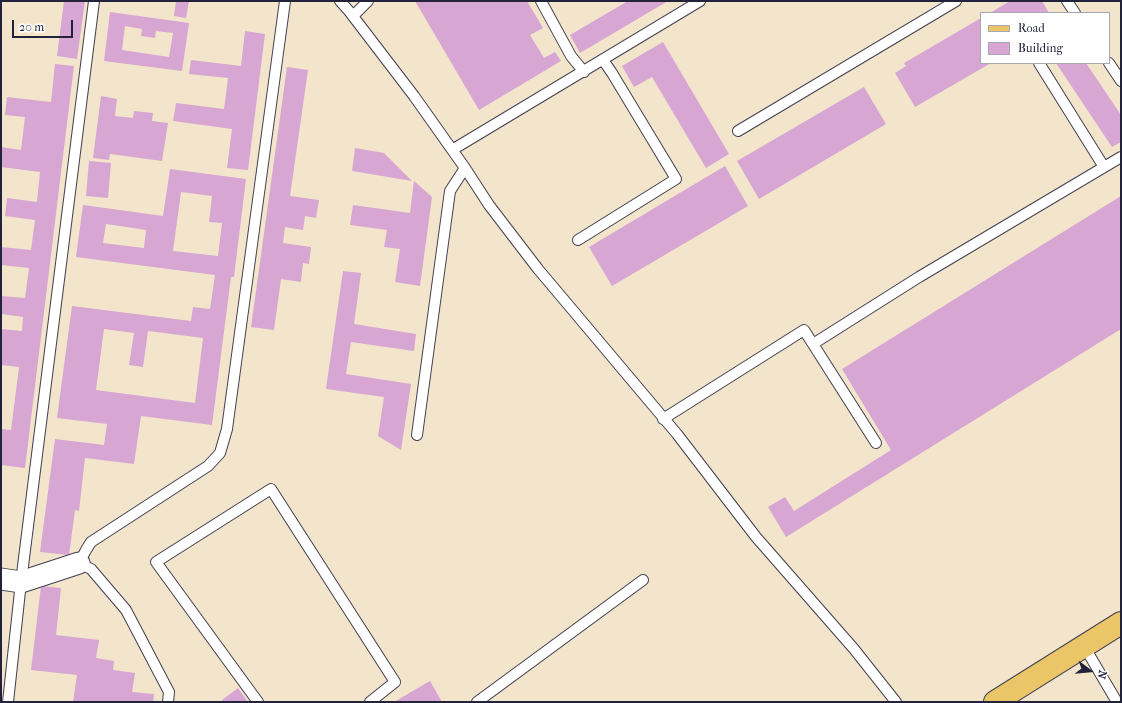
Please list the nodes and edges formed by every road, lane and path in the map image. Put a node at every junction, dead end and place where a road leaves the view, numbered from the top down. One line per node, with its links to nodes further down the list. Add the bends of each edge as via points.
1 (94, 1): 29 (lane)
2 (285, 1): 26 (lane, via 227,429 220,452 208,466 91,542)
3 (340, 1): 10 (lane)
4 (368, 1): 10 (lane)
5 (541, 1): 14 (lane, via 571,56)
6 (700, 1): 11 (lane)
7 (956, 1): 16 (lane)
8 (1067, 1): 9 (lane)
9 (1074, 12)
10 (353, 16): 17 (lane)
11 (603, 60): 14 (lane); 21 (lane, via 676,179)
12 (1040, 64): 19 (lane)
13 (1110, 64): 15 (lane)
14 (584, 72): 17 (lane)
15 (1121, 81)
16 (738, 131)
17 (452, 150): 20 (lane)
18 (1121, 157): 19 (lane)
19 (1104, 167): 22 (lane, via 919,277)
20 (465, 168): 23 (lane, via 489,205 538,269); 24 (lane, via 450,191)
21 (578, 240)
22 (813, 344): 23 (lane, via 804,330); 25 (lane)
23 (663, 419): 38 (lane, via 756,537 854,649)
24 (417, 435)
25 (876, 443)
26 (79, 563): 29 (street); 34 (lane, via 91,569 126,610 169,692)
27 (1, 579): 29 (street)
28 (643, 580): 37 (lane)
29 (22, 582): 33 (lane)
30 (1121, 623): 31 (main road)
31 (1084, 646): 32 (main road); 39 (lane)
32 (1008, 699)
33 (8, 702)
34 (168, 702)
35 (258, 702): 36 (lane, via 156,562 272,490 395,682)
36 (370, 702)
37 (477, 702)
38 (896, 702)
39 (1116, 702)

